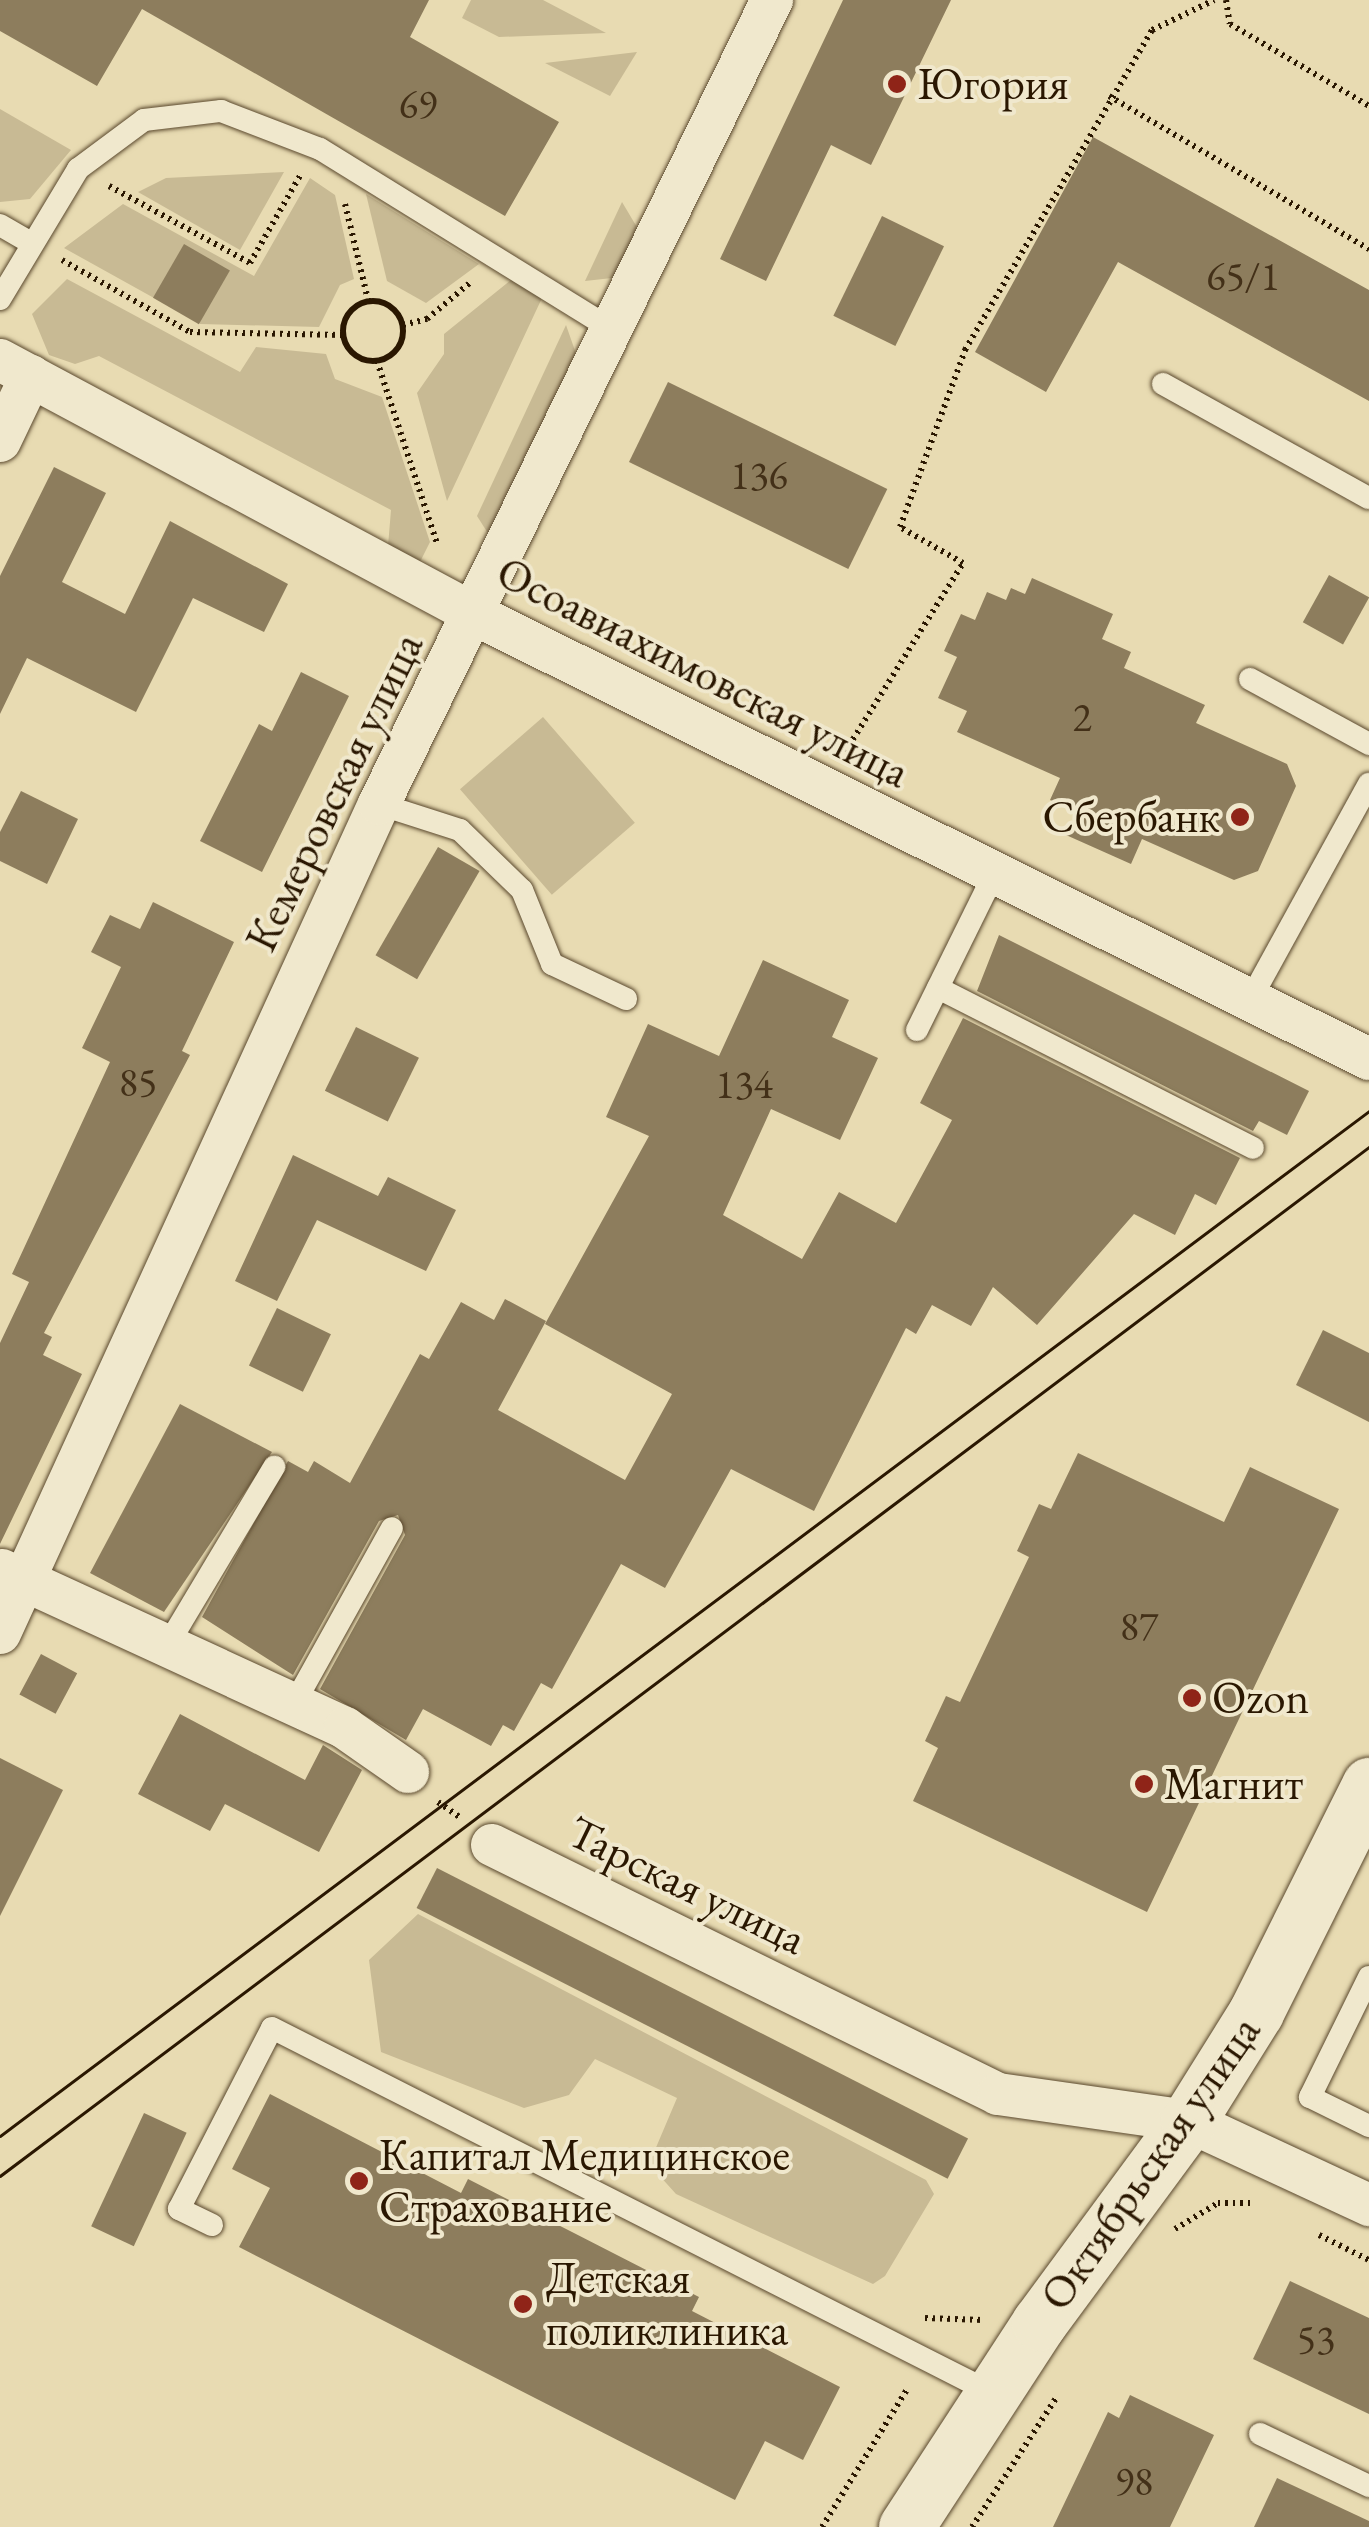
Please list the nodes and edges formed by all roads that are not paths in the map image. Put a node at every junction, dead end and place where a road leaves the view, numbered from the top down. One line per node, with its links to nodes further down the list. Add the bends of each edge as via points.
1 (772, 0): 5 (street, Кемеровская улица)
2 (0, 224): 3 (lane)
3 (30, 242): 4 (lane); 5 (lane, via 78,169 144,120 221,111 325,152)
4 (0, 299)
5 (613, 330): 10 (street, Кемеровская улица)
6 (15, 368): 8 (street); 10 (street, Осоавиахимовская улица)
7 (1163, 384): 9 (lane)
8 (0, 441)
9 (1369, 498)
10 (476, 615): 14 (street, Кемеровская улица); 15 (street, Осоавиахимовская улица)
11 (1250, 679): 12 (lane)
12 (1369, 744)
13 (1369, 784): 18 (lane)
14 (379, 804): 17 (lane, via 460,830 522,890 552,964); 24 (street, Кемеровская улица)
15 (994, 874): 16 (lane); 18 (street, Осоавиахимовская улица)
16 (938, 988): 19 (lane); 21 (lane)
17 (626, 999)
18 (1250, 1002): 20 (street, Осоавиахимовская улица)
19 (917, 1030)
20 (1369, 1060)
21 (1253, 1148)
22 (274, 1467): 26 (lane)
23 (392, 1528): 27 (lane)
24 (12, 1576): 25 (street, Кемеровская улица); 26 (street)
25 (0, 1633)
26 (167, 1646): 27 (street)
27 (294, 1704): 28 (street)
28 (408, 1772)
29 (1369, 1785): 32 (street, Октябрьская улица, via 1256,2012)
30 (492, 1845): 32 (street, Тарская улица, via 998,2094)
31 (1369, 1977): 33 (lane, via 1310,2097)
32 (1188, 2122): 34 (street, Тарская улица); 36 (street, Октябрьская улица)
33 (1369, 2126)
34 (1369, 2205)
35 (212, 2225): 36 (lane, via 180,2209 272,2028)
36 (992, 2393): 39 (street, Октябрьская улица)
37 (1260, 2434): 38 (lane)
38 (1369, 2486)
39 (906, 2527)

